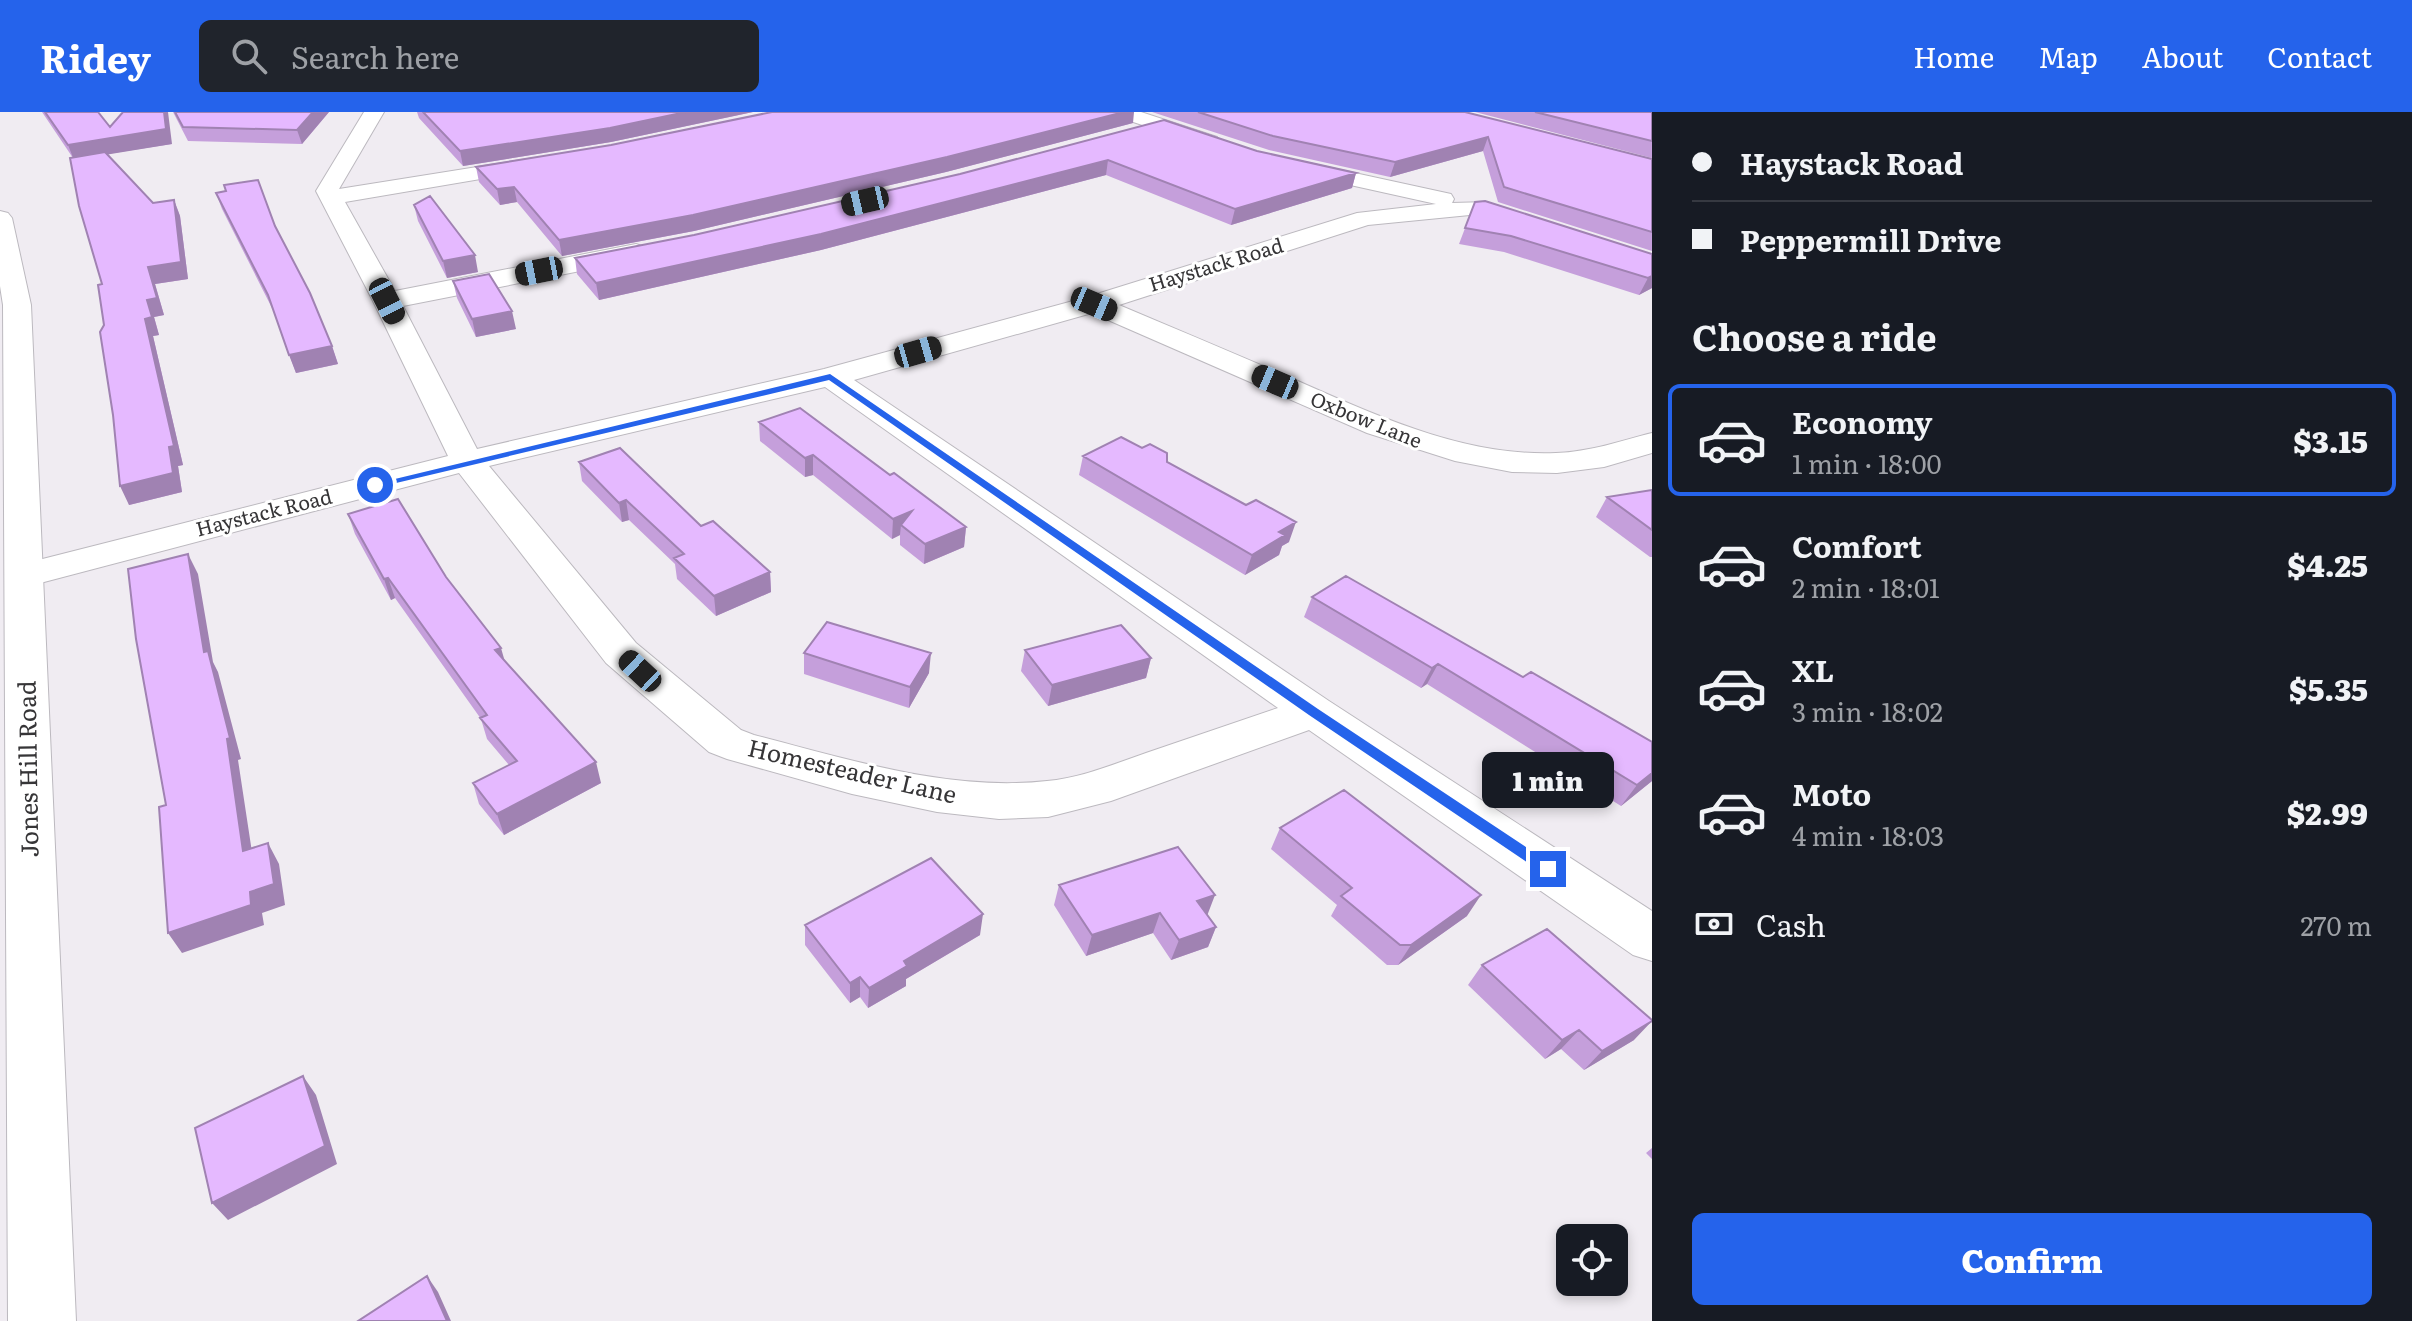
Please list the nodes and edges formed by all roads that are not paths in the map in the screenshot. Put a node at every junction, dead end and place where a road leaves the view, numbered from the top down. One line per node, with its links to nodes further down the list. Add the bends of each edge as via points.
1 (374, 112): 8 (street, via 329,182)
2 (1122, 112): 3 (street)
3 (1162, 125): 4 (street); 5 (street)
4 (1119, 136)
5 (1233, 149)
6 (552, 161): 8 (street)
7 (1273, 161): 12 (street, Haystack Road, via 1487,210 1365,218)
8 (329, 198): 11 (street, Homesteader Lane)
9 (0, 218): 16 (street, Jones Hill Road, via 17,305)
10 (664, 247): 11 (street)
11 (387, 301): 15 (street, Homesteader Lane)
12 (1094, 304): 13 (street, Haystack Road); 14 (street, Oxbow Lane, via 1384,430 1464,455 1524,464 1577,464)
13 (830, 377): 15 (street, Haystack Road); 17 (street)
14 (1652, 443)
15 (467, 461): 16 (street, Haystack Road); 17 (street, Homesteader Lane, via 621,653 709,731 743,748 937,794 999,801 1048,799 1094,789)
16 (15, 558): 19 (street, Jones Hill Road)
17 (1314, 712): 18 (street)
18 (1652, 939)
19 (42, 1321)

